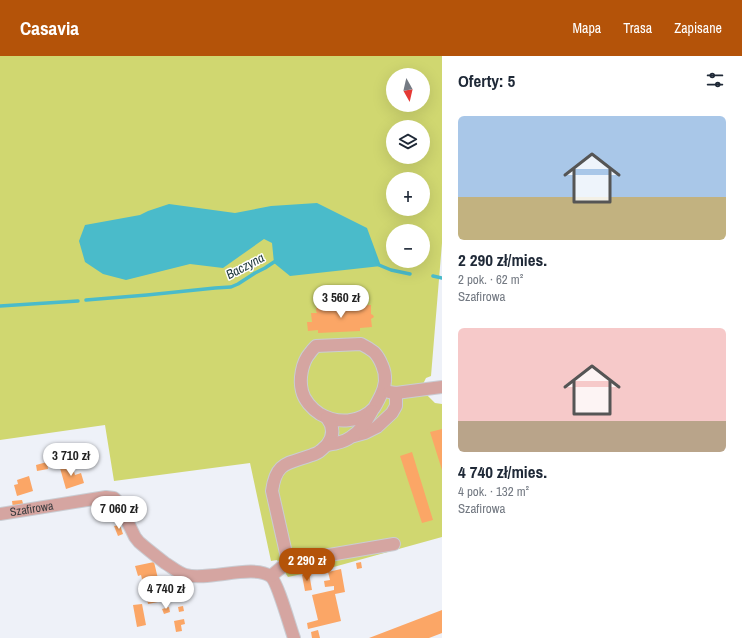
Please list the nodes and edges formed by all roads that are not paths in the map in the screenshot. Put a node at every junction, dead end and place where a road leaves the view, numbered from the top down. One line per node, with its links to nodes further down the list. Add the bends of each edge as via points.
1 (442, 387): 2 (street)
2 (390, 392): 3 (street); 4 (street, via 379,359 370,349 361,344 316,346 304,362 300,382 308,403); 5 (street, via 396,406 392,414 377,427)
3 (374, 408): 4 (street, via 348,421); 5 (street, via 360,430)
4 (327, 418): 6 (street, via 331,423 332,432)
5 (352, 436): 6 (street, via 336,444)
6 (327, 445): 9 (street, via 319,452 283,466 273,480 272,491)
7 (0, 514): 10 (street, Szafirowa, via 106,497 114,498 138,542 185,575 195,577 251,571)
8 (394, 544): 9 (street)
9 (288, 562): 10 (street)
10 (271, 576): 11 (street)
11 (294, 638)

